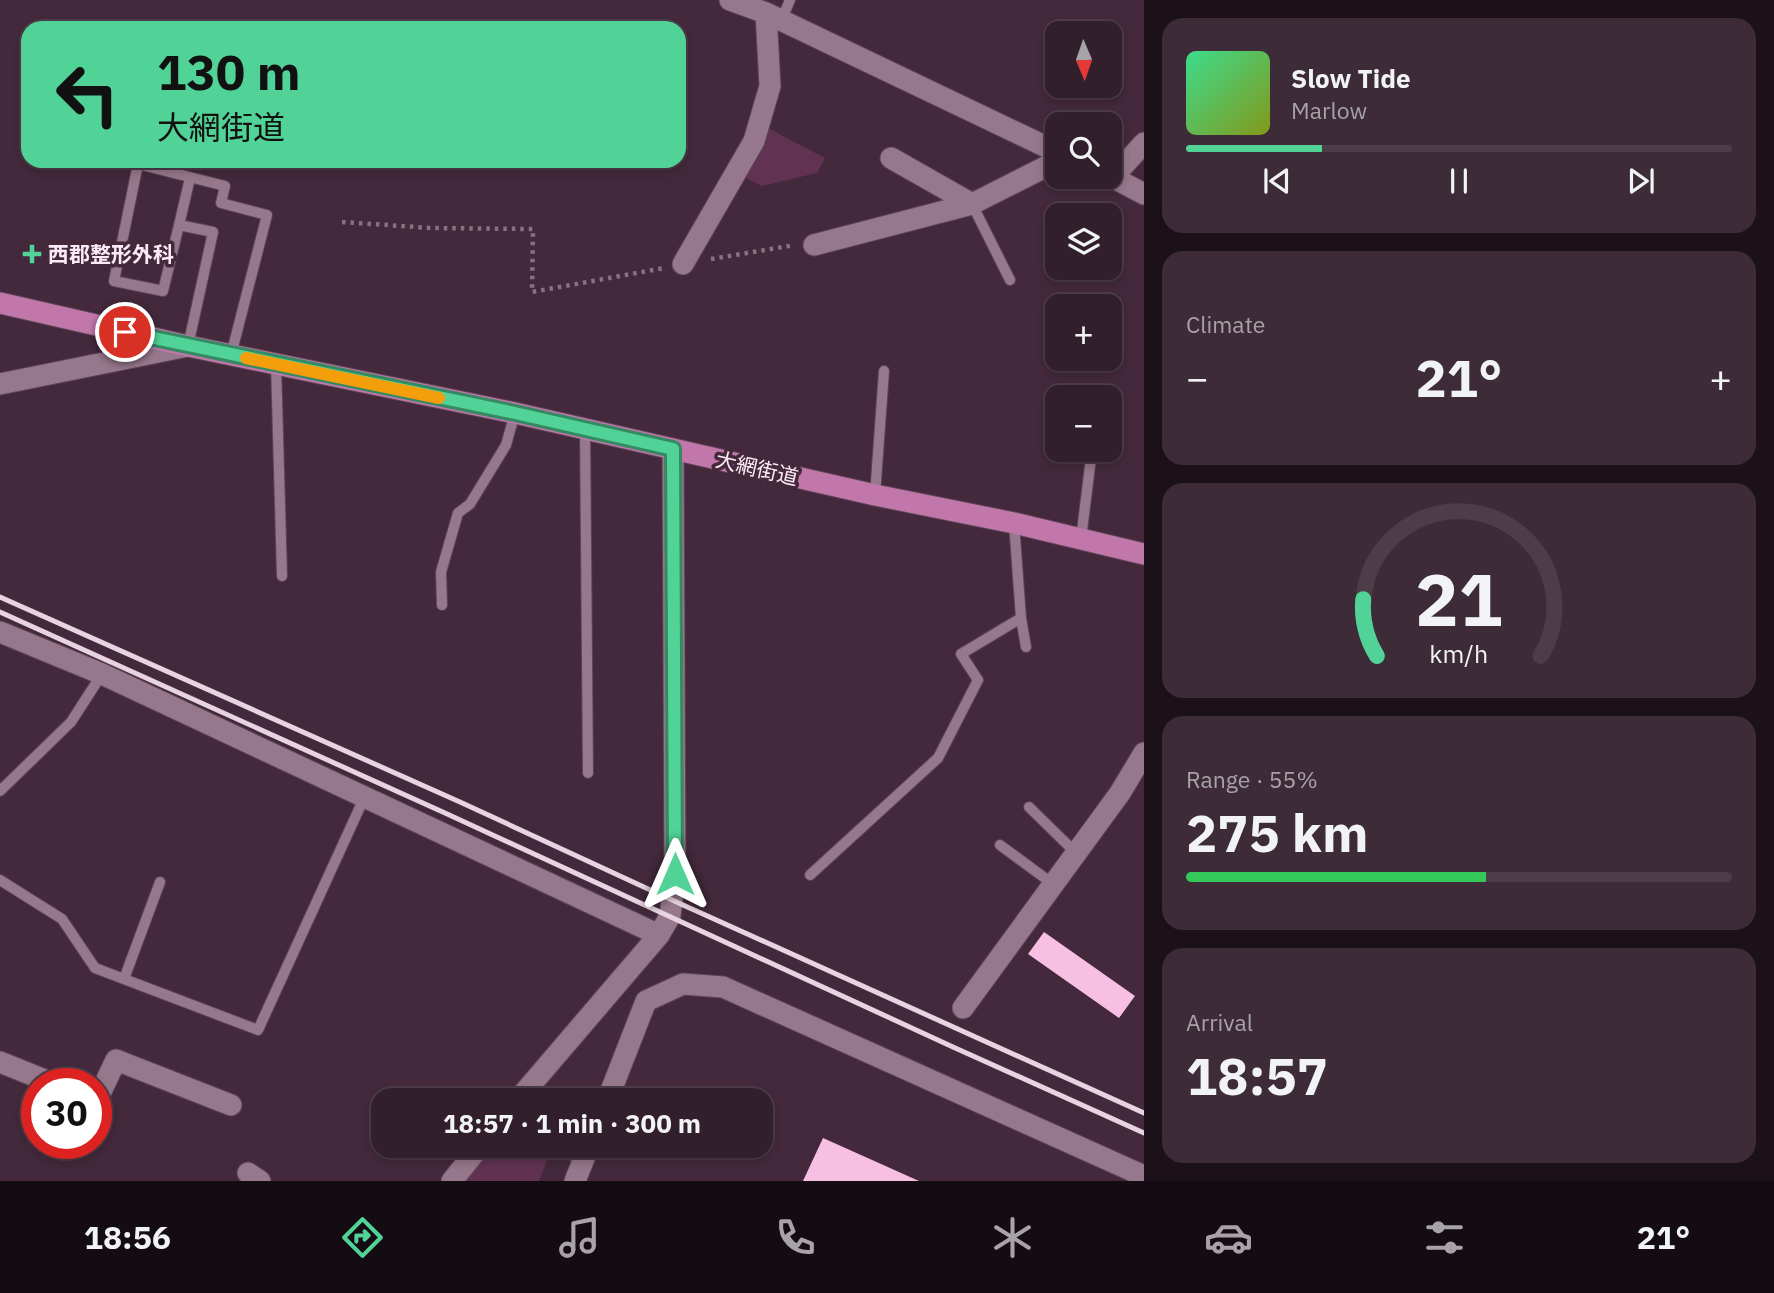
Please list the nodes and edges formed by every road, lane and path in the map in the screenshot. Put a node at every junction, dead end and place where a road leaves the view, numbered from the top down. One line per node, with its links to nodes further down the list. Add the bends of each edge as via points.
1 (730, 0): 3 (street)
2 (790, 0): 3 (lane)
3 (773, 17): 5 (street); 18 (street, via 770,86 754,141)
4 (1144, 143): 7 (street)
5 (1045, 146)
6 (891, 158): 14 (street)
7 (1122, 166)
8 (137, 168): 16 (lane, via 114,281 163,292)
9 (153, 168): 11 (lane)
10 (1045, 168): 14 (street)
11 (190, 178): 16 (lane); 23 (lane, via 225,186 221,203 267,215)
12 (1122, 183): 13 (street)
13 (1144, 194)
14 (972, 204): 17 (street); 19 (lane)
15 (342, 222): 20 (path, via 431,229 533,229)
16 (179, 225): 22 (lane, via 213,232)
17 (814, 245)
18 (682, 264)
19 (1010, 280)
20 (532, 292)
21 (0, 303): 22 (main road, 大網街道)
22 (188, 346): 23 (main road, 大網街道); 26 (street)
23 (231, 355): 24 (main road, 大網街道)
24 (276, 364): 27 (main road, 大網街道); 35 (lane)
25 (884, 371): 31 (lane)
26 (0, 384)
27 (515, 413): 28 (main road, 大網街道); 36 (lane, via 506,444 470,504 458,513 441,572)
28 (585, 429): 29 (main road, 大網街道); 42 (lane)
29 (673, 449): 31 (main road, 大網街道); 52 (street, via 675,874 670,916)
30 (1091, 462): 33 (lane)
31 (875, 495): 32 (main road, 大網街道)
32 (1014, 523): 33 (main road, 大網街道); 37 (lane)
33 (1081, 539): 34 (main road, 大網街道)
34 (1144, 554)
35 (282, 576)
36 (442, 605)
37 (1021, 618): 39 (lane); 48 (lane, via 961,654 978,680 938,758)
38 (2, 635): 40 (street)
39 (1026, 647)
40 (102, 674): 43 (lane, via 71,722); 44 (street)
41 (1144, 753): 47 (street)
42 (588, 773)
43 (0, 791)
44 (365, 796): 52 (street); 53 (lane, via 258,1030)
45 (1029, 807): 47 (lane)
46 (1000, 845): 51 (lane)
47 (1076, 853): 51 (street)
48 (810, 875)
49 (0, 880): 53 (lane, via 62,919 95,968)
50 (160, 882): 53 (lane)
51 (1053, 884): 54 (street)
52 (659, 935): 58 (street)
53 (124, 979)
54 (963, 1008)
55 (0, 1062): 57 (street)
56 (112, 1068): 60 (street, via 116,1060)
57 (21, 1070)
58 (528, 1088)
59 (612, 1088): 63 (street, via 646,1001 683,984 723,987)
60 (231, 1105)
61 (470, 1158): 64 (street)
62 (579, 1158): 65 (street)
63 (1144, 1176)
64 (452, 1181)
65 (575, 1181)

